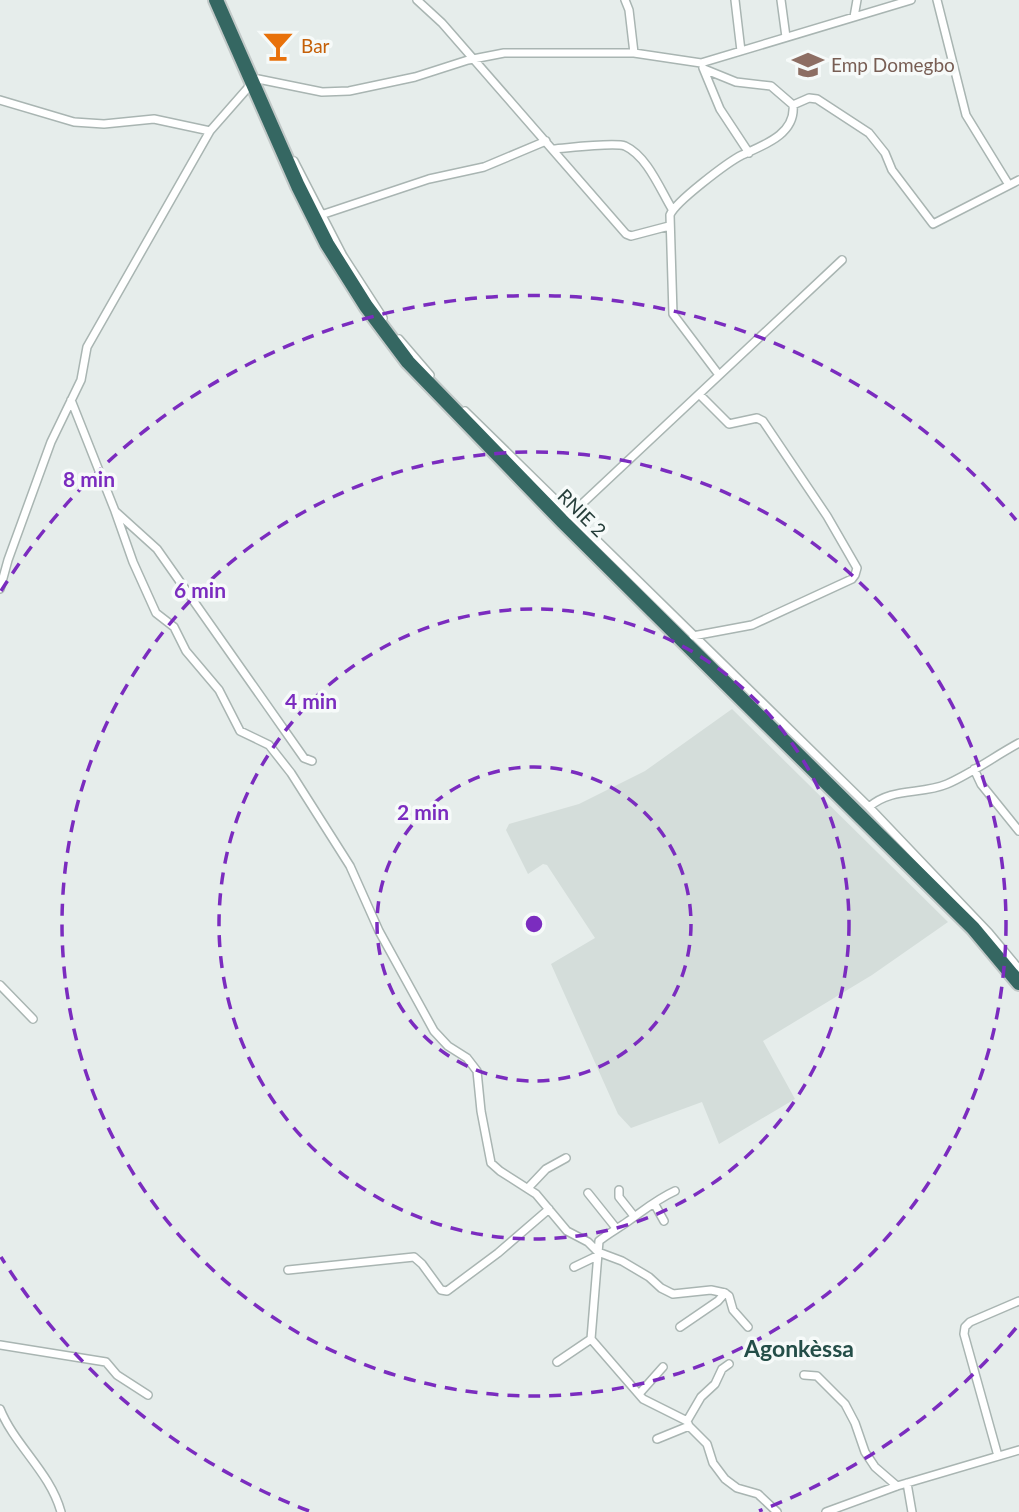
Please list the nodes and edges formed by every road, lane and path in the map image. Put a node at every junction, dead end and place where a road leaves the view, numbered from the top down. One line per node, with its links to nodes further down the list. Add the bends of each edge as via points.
1 (216, 0): 16 (highway, RNIE 2 / RNIE 2)
2 (223, 0): 16 (street)
3 (417, 0): 14 (street)
4 (625, 0): 13 (street)
5 (735, 0): 12 (street)
6 (781, 0): 11 (street)
7 (857, 0): 10 (street)
8 (911, 0): 10 (street)
9 (937, 0): 24 (street, via 966,115)
10 (854, 17): 11 (street)
11 (786, 37): 12 (street)
12 (741, 51): 15 (street)
13 (634, 53): 14 (street, via 504,53); 15 (street)
14 (473, 59): 16 (street, via 349,91 322,92); 20 (street)
15 (702, 66): 18 (street, via 736,82 771,86); 22 (street, via 719,109)
16 (255, 80): 19 (street); 26 (highway, RNIE 2 / RNIE 2)
17 (0, 100): 19 (street, via 74,122 153,119)
18 (793, 105): 22 (street, via 791,123); 24 (street, via 817,99 869,133 933,224)
19 (210, 131): 31 (street, via 88,347)
20 (546, 141): 21 (street); 26 (street, via 484,167 429,179)
21 (553, 149): 25 (street, via 623,145 643,161); 27 (street, via 626,234)
22 (749, 153): 25 (street)
23 (1019, 180): 24 (street)
24 (1009, 185)
25 (672, 209): 27 (street)
26 (318, 216): 33 (highway, RNIE 2 / RNIE 2, via 350,282 408,362)
27 (669, 226): 29 (street, via 673,314)
28 (842, 260): 29 (street)
29 (719, 375): 30 (street)
30 (699, 394): 33 (street); 35 (street, via 729,424 757,418 763,421 827,516 857,572 852,579 752,625)
31 (71, 400): 32 (street); 34 (street, via 51,442)
32 (115, 511): 37 (street, via 157,549 304,758); 46 (street, via 156,613 174,627 186,650 219,690 240,731 269,745 291,773 350,866 379,931 434,1031 477,1071 491,1163)
33 (567, 518): 35 (highway, RNIE 2 / RNIE 2)
34 (0, 589)
35 (688, 638): 39 (street); 42 (highway, RNIE 2 / RNIE 2, via 973,928)
36 (1019, 743): 38 (street)
37 (312, 761)
38 (974, 769): 39 (street, via 943,786 899,792); 40 (street)
39 (869, 807): 41 (street)
40 (1019, 831)
41 (1019, 969)
42 (1019, 983)
43 (0, 985): 44 (street)
44 (33, 1019)
45 (566, 1158): 46 (street, via 546,1169)
46 (528, 1188): 51 (street)
47 (619, 1190): 52 (street)
48 (675, 1191): 50 (street)
49 (588, 1193): 54 (street)
50 (654, 1203): 52 (street); 53 (street)
51 (549, 1209): 55 (street, via 567,1231 589,1242); 57 (street, via 447,1291 441,1290 414,1257)
52 (634, 1216): 54 (street)
53 (664, 1221)
54 (615, 1228): 55 (street, via 600,1241)
55 (598, 1254): 56 (street); 58 (street, via 622,1261 673,1294); 62 (street)
56 (574, 1267)
57 (288, 1270)
58 (725, 1293): 60 (street); 61 (street)
59 (1019, 1301): 75 (street, via 970,1322 964,1334)
60 (680, 1327)
61 (748, 1327)
62 (591, 1339): 64 (street); 68 (street)
63 (0, 1345): 69 (street, via 106,1362)
64 (557, 1362)
65 (729, 1364): 72 (street, via 701,1397)
66 (663, 1367): 68 (street)
67 (804, 1375): 77 (street, via 817,1376 845,1404 865,1452)
68 (639, 1394): 72 (street)
69 (148, 1395)
70 (0, 1409): 71 (street)
71 (3, 1424): 78 (street, via 49,1482)
72 (688, 1424): 73 (street); 79 (street, via 706,1444 725,1479 758,1494)
73 (657, 1439)
74 (1019, 1450): 75 (street)
75 (998, 1456): 76 (street)
76 (907, 1483): 77 (street); 81 (street)
77 (897, 1486): 80 (street)
78 (61, 1512)
79 (777, 1512)
80 (826, 1512)
81 (912, 1512)

